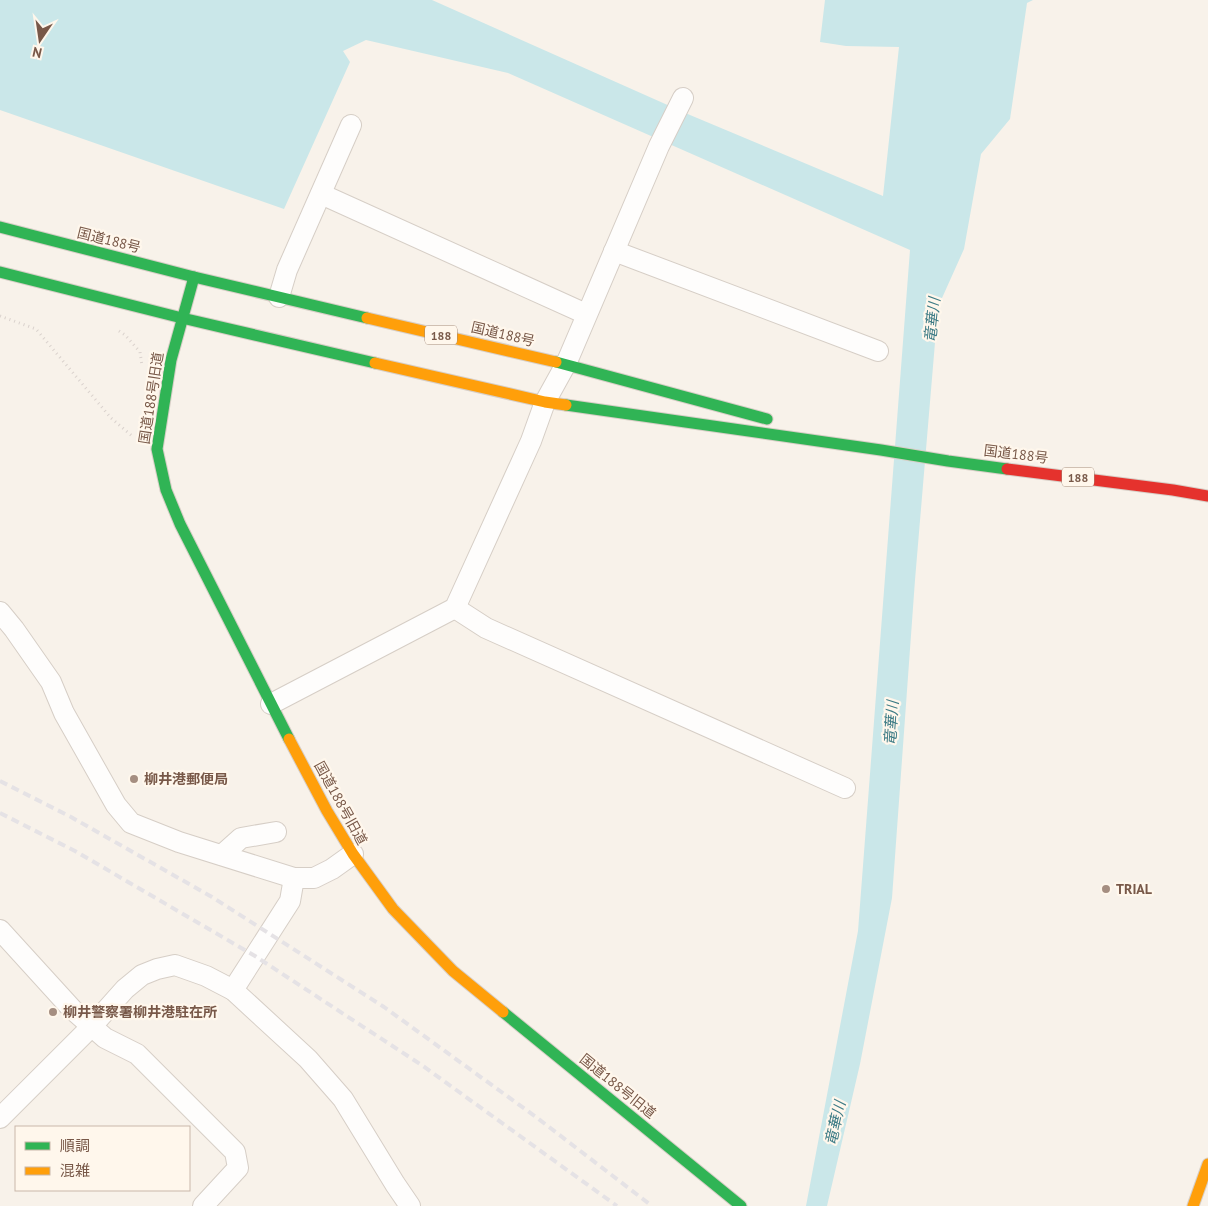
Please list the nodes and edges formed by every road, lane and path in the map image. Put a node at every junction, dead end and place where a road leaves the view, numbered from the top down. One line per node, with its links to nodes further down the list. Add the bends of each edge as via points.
1 (682, 101): 5 (street)
2 (351, 125): 3 (street)
3 (321, 194): 8 (street, via 287,270); 9 (street)
4 (0, 227): 7 (main road, 国道188号 / 188)
5 (614, 251): 9 (street); 13 (street)
6 (0, 272): 11 (main road, 国道188号 / 188)
7 (194, 277): 8 (main road, 国道188号 / 188); 11 (main road, 国道188号旧道)
8 (279, 297): 14 (main road, 国道188号 / 188)
9 (586, 314): 14 (street)
10 (0, 316): 19 (path, via 36,329 111,418 134,439)
11 (182, 318): 16 (main road, 国道188号 / 188); 24 (main road, 国道188号旧道, via 171,360 157,449 166,490)
12 (114, 328): 15 (path, via 140,352)
13 (878, 351)
14 (566, 364): 16 (street); 17 (main road, 国道188号 / 188)
15 (142, 367)
16 (545, 402): 20 (main road, 国道188号 / 188); 22 (street, via 531,441)
17 (774, 421)
18 (792, 426): 20 (main road, 国道188号 / 188)
19 (135, 429)
20 (881, 450): 21 (main road, 国道188号 / 188)
21 (1208, 496)
22 (456, 608): 24 (street); 25 (street, via 486,628)
23 (0, 612): 28 (street, via 51,682 64,713 116,805 131,823)
24 (271, 704): 27 (main road, 国道188号旧道)
25 (845, 788)
26 (276, 832): 28 (street, via 241,838)
27 (352, 854): 29 (street, via 314,878); 37 (main road, 国道188号旧道, via 393,909 453,971)
28 (222, 855): 29 (street)
29 (294, 878): 31 (street, via 290,901)
30 (0, 930): 32 (street, via 72,1009)
31 (233, 990): 32 (street, via 175,965 157,969 142,975 125,989); 36 (street, via 308,1059 343,1099)
32 (92, 1026): 33 (street); 35 (street, via 105,1038 137,1054 235,1152 238,1168)
33 (0, 1118)
34 (1208, 1164): 38 (main road)
35 (204, 1206)
36 (410, 1206)
37 (741, 1206)
38 (1193, 1206)

